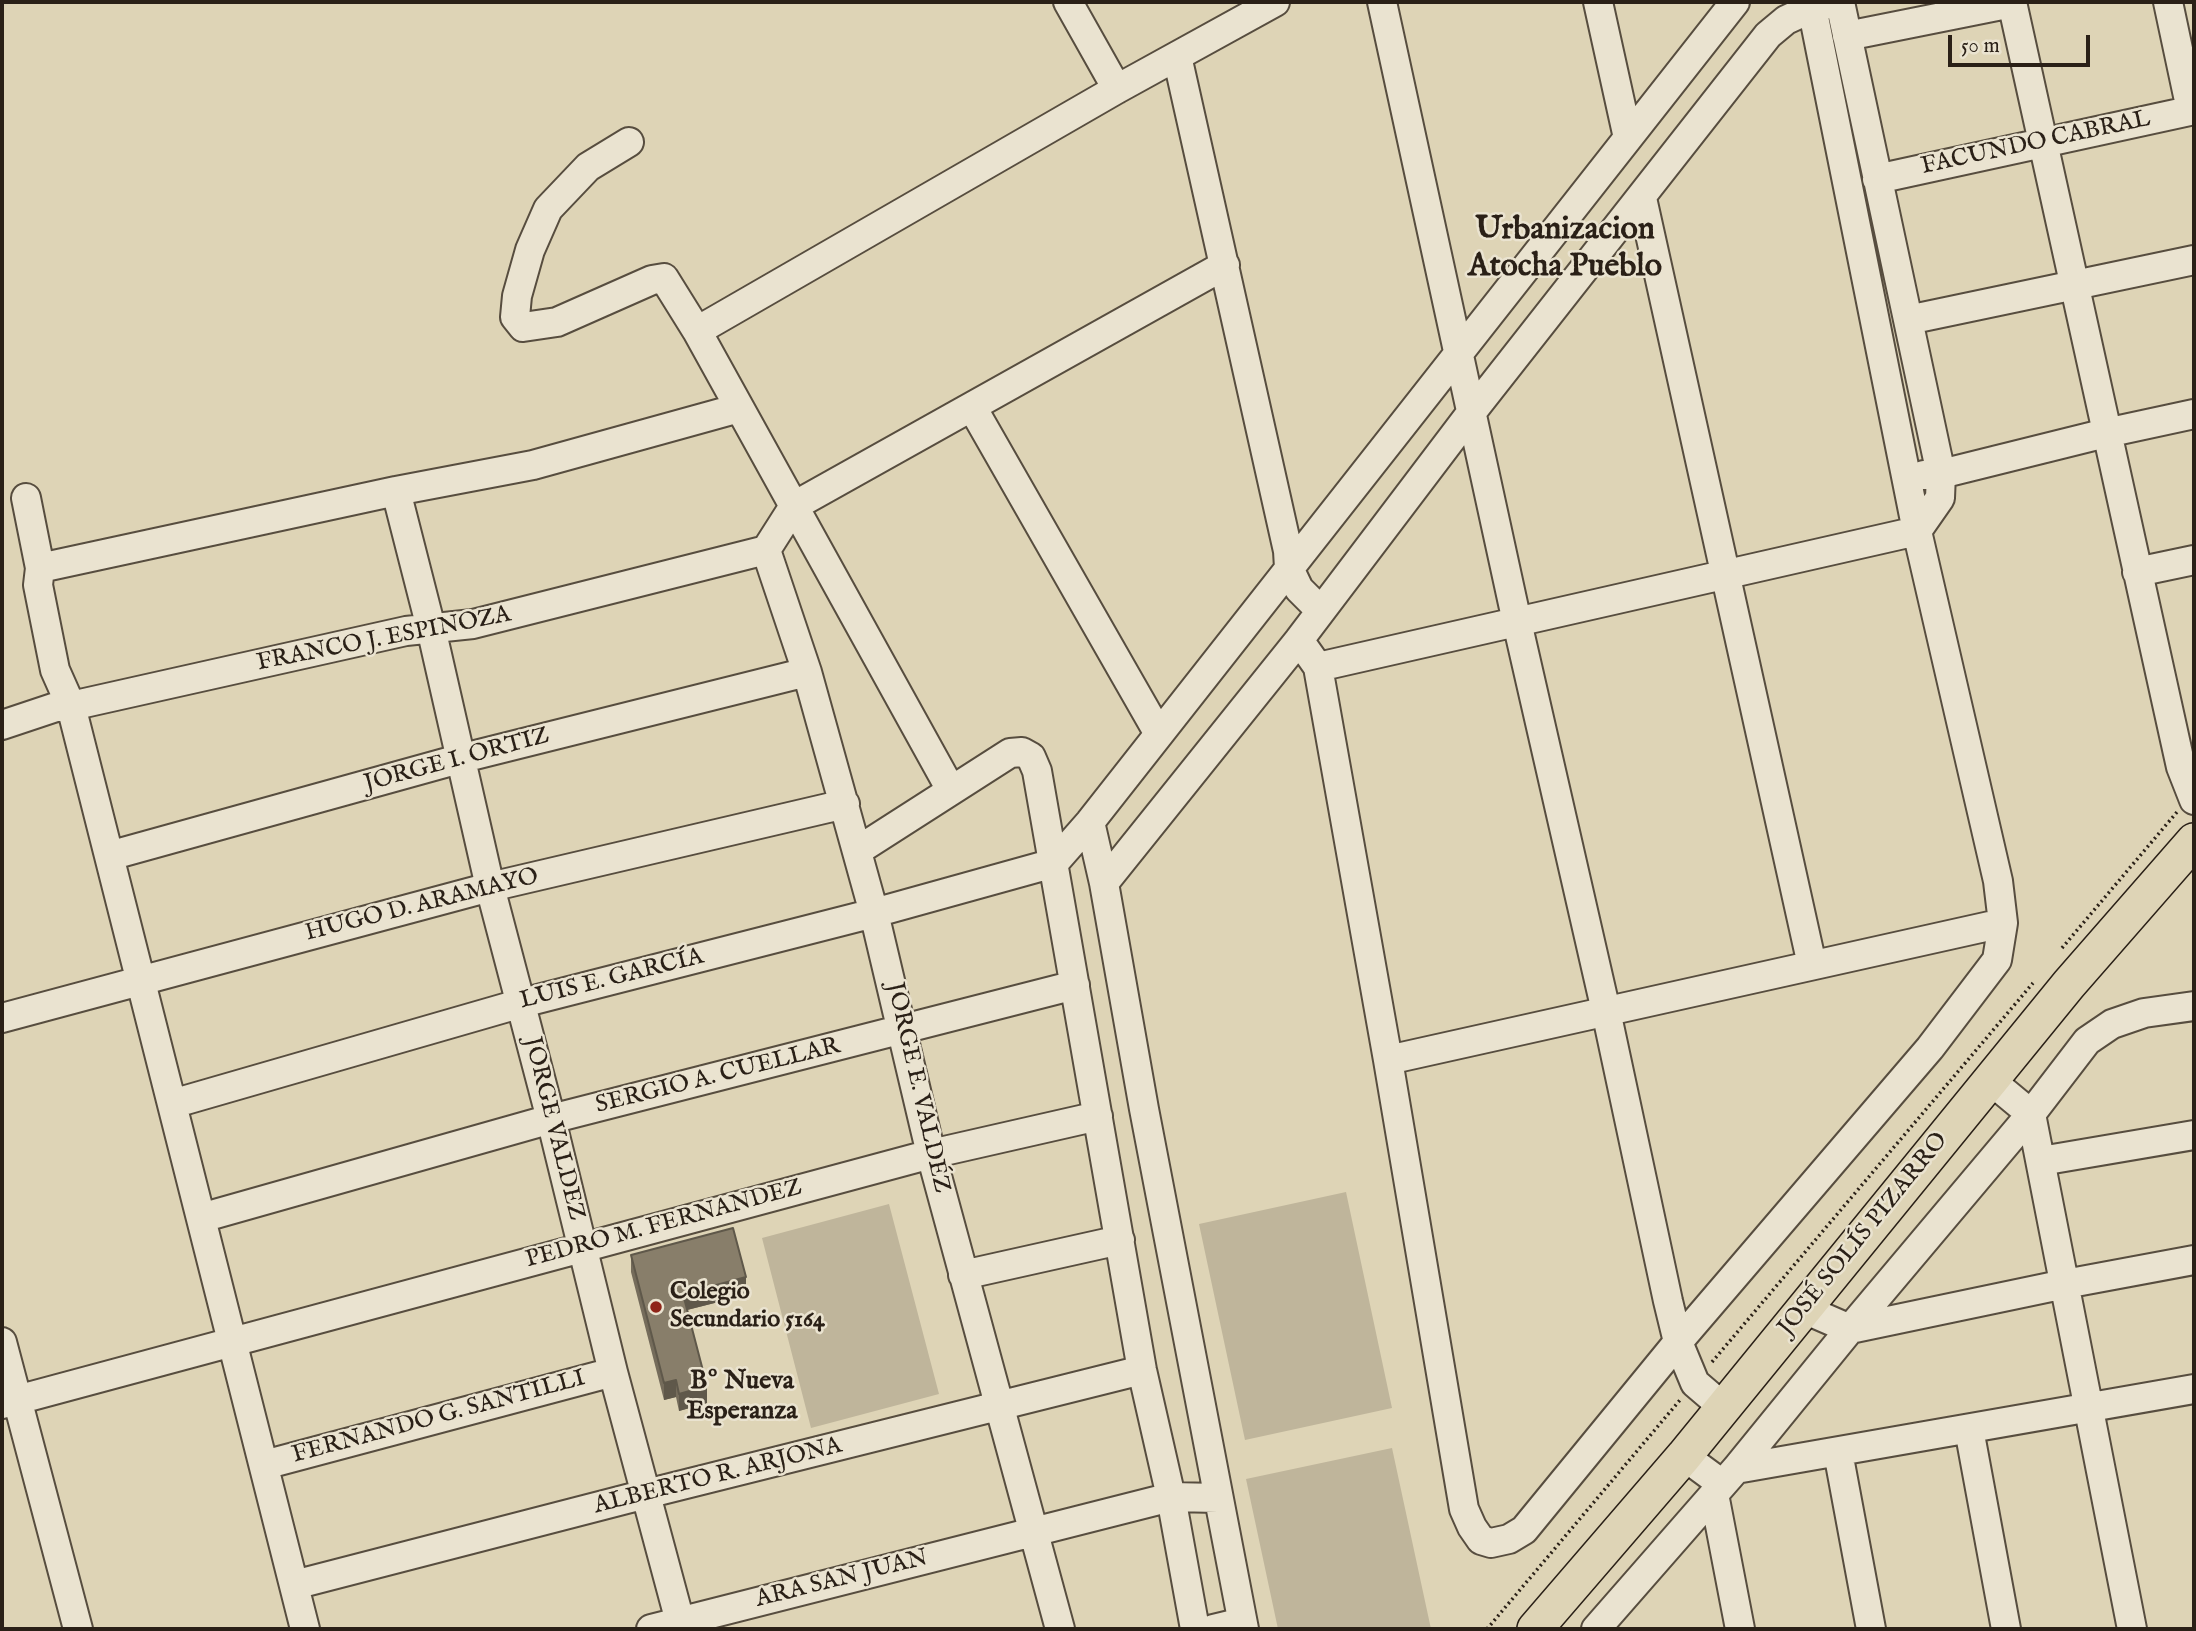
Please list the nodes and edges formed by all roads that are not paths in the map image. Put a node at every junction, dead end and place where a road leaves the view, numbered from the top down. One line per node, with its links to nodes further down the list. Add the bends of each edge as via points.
1 (1068, 2): 11 (street)
2 (1275, 2): 10 (street)
3 (1382, 2): 23 (street)
4 (1598, 2): 13 (street)
5 (1735, 2): 13 (street)
6 (2012, 2): 9 (street); 15 (street)
7 (2168, 2): 12 (street)
8 (1818, 3): 9 (street); 17 (street, via 1768,35); 30 (street)
9 (1847, 36): 16 (street)
10 (1177, 56): 11 (street); 19 (street)
11 (1116, 89): 22 (street)
12 (2192, 110): 15 (street, FACUNDO CABRAL)
13 (1628, 138): 23 (street)
14 (629, 142): 22 (street, via 588,167 548,209 530,250 515,317 523,327 557,322 652,279 664,278)
15 (2043, 144): 16 (street, FACUNDO CABRAL); 20 (street)
16 (1877, 179): 21 (street)
17 (1642, 198): 26 (street); 40 (street)
18 (2194, 260): 20 (street)
19 (1225, 265): 24 (street); 38 (street)
20 (2074, 285): 21 (street); 28 (street)
21 (1908, 320): 29 (street)
22 (697, 331): 25 (street)
23 (1458, 354): 26 (street); 38 (street)
24 (972, 407): 33 (street); 49 (street)
25 (738, 408): 31 (street, via 533,465); 33 (street)
26 (1471, 413): 41 (street); 42 (street)
27 (2194, 414): 28 (street)
28 (2106, 433): 29 (street); 39 (street)
29 (1941, 474): 30 (street); 34 (street, via 1940,498)
30 (1906, 476): 34 (street)
31 (396, 491): 37 (street); 43 (street, JORGE VALDEZ)
32 (26, 498): 37 (street)
33 (794, 506): 35 (street); 51 (street)
34 (1917, 531): 40 (street); 62 (street, via 1998,881)
35 (766, 550): 43 (street, FRANCO J. ESPINOZA, via 473,624); 46 (street, JORGE E. VALDÉZ)
36 (2194, 560): 39 (street)
37 (40, 568): 47 (street, via 38,585 55,670)
38 (1289, 568): 41 (street, via 1299,589); 49 (street)
39 (2137, 572): 52 (street)
40 (1725, 574): 42 (street); 63 (street)
41 (1321, 611): 44 (street)
42 (1517, 622): 45 (street); 68 (street)
43 (431, 628): 47 (street, FRANCO J. ESPINOZA); 50 (street, JORGE VALDEZ)
44 (1298, 640): 45 (street); 59 (street)
45 (1318, 667): 71 (street)
46 (807, 672): 50 (street, JORGE I. ORTIZ); 53 (street, JORGE E. VALDÉZ)
47 (71, 706): 48 (street, FRANCO J. ESPINOZA, via 37,711); 57 (street)
48 (2, 725)
49 (1159, 734): 54 (street)
50 (459, 759): 57 (street, JORGE I. ORTIZ); 60 (street, JORGE VALDEZ)
51 (951, 790): 56 (street); 58 (street, via 1010,754 1022,752 1031,757 1038,771)
52 (2193, 797)
53 (845, 804): 56 (street, JORGE E. VALDÉZ); 60 (street, HUGO D. ARAMAYO)
54 (1090, 822): 58 (street); 59 (street)
55 (2194, 841): 72 (main road, JOSÉ SOLÍS PIZARRO)
56 (857, 851): 61 (street, JORGE E. VALDÉZ)
57 (109, 856): 64 (street)
58 (1054, 863): 61 (street, LUIS E. GARCÍA); 65 (street)
59 (1104, 883): 105 (street)
60 (490, 887): 64 (street, HUGO D. ARAMAYO); 66 (street, JORGE VALDEZ)
61 (874, 913): 66 (street, LUIS E. GARCÍA); 70 (street, JORGE E. VALDÉZ)
62 (2003, 923): 63 (street); 90 (street, via 1997,960 1930,1048)
63 (1812, 965): 68 (street)
64 (140, 979): 69 (street, HUGO D. ARAMAYO); 73 (street)
65 (1075, 985): 70 (street, SERGIO A. CUELLAR); 75 (street)
66 (522, 1003): 73 (street, LUIS E. GARCÍA); 76 (street, JORGE VALDEZ)
67 (2194, 1006): 74 (street, via 2144,1013 2112,1024 2087,1041)
68 (1606, 1011): 71 (street); 90 (street)
69 (2, 1018)
70 (903, 1031): 76 (street, SERGIO A. CUELLAR); 78 (street, JORGE E. VALDÉZ)
71 (1388, 1060): 90 (street, via 1464,1509 1481,1540 1509,1539 1524,1530)
72 (1990, 1080): 74 (street); 86 (main road, JOSÉ SOLÍS PIZARRO)
73 (172, 1104): 80 (street)
74 (2031, 1114): 79 (street); 87 (street)
75 (1098, 1116): 78 (street, PEDRO M. FERNANDEZ); 81 (street)
76 (551, 1119): 80 (street, SERGIO A. CUELLAR); 82 (street, JORGE VALDEZ)
77 (2194, 1135): 79 (street)
78 (931, 1154): 82 (street, PEDRO M. FERNANDEZ); 84 (street, JORGE E. VALDÉZ)
79 (2041, 1161): 85 (street)
80 (201, 1218): 89 (street)
81 (1120, 1240): 84 (street); 91 (street)
82 (583, 1247): 89 (street, PEDRO M. FERNANDEZ); 92 (street, JORGE VALDEZ)
83 (2194, 1260): 85 (street)
84 (963, 1275): 96 (street, JORGE E. VALDÉZ)
85 (2065, 1284): 87 (street); 95 (street)
86 (1804, 1309): 87 (street); 97 (main road, JOSÉ SOLÍS PIZARRO)
87 (1850, 1329): 102 (street)
88 (2, 1342): 94 (street)
89 (232, 1342): 94 (street, PEDRO M. FERNANDEZ); 101 (street)
90 (1678, 1342): 97 (street, via 1695,1382)
91 (1142, 1370): 96 (street, ALBERTO R. ARJONA); 104 (street)
92 (614, 1372): 101 (street, FERNANDO G. SANTILLI); 103 (street, JORGE VALDEZ)
93 (2194, 1389): 95 (street)
94 (9, 1402): 111 (street)
95 (2089, 1407): 98 (street); 121 (street)
96 (999, 1408): 103 (street, ALBERTO R. ARJONA); 106 (street, JORGE E. VALDÉZ)
97 (1723, 1408): 100 (main road, JOSÉ SOLÍS PIZARRO)
98 (1969, 1429): 99 (street); 120 (street)
99 (1838, 1452): 102 (street); 119 (street)
100 (1684, 1456): 102 (street); 117 (main road, JOSÉ SOLÍS PIZARRO)
101 (264, 1465): 107 (street)
102 (1724, 1483): 110 (street); 118 (street)
103 (646, 1494): 107 (street, ALBERTO R. ARJONA); 108 (street, JORGE VALDEZ)
104 (1171, 1497): 105 (street, ARA SAN JUAN); 106 (street, ARA SAN JUAN); 115 (street)
105 (1219, 1498): 109 (street)
106 (1033, 1531): 108 (street, ARA SAN JUAN); 114 (street, JORGE E. VALDÉZ)
107 (294, 1585): 112 (street)
108 (681, 1625): 113 (street, ARA SAN JUAN)
109 (1243, 1625): 116 (street)
110 (1605, 1625)
111 (78, 1629)
112 (305, 1629)
113 (650, 1629)
114 (1060, 1629)
115 (1195, 1629)
116 (1213, 1629)
117 (1535, 1629)
118 (1740, 1629)
119 (1871, 1629)
120 (2006, 1629)
121 (2132, 1629)

